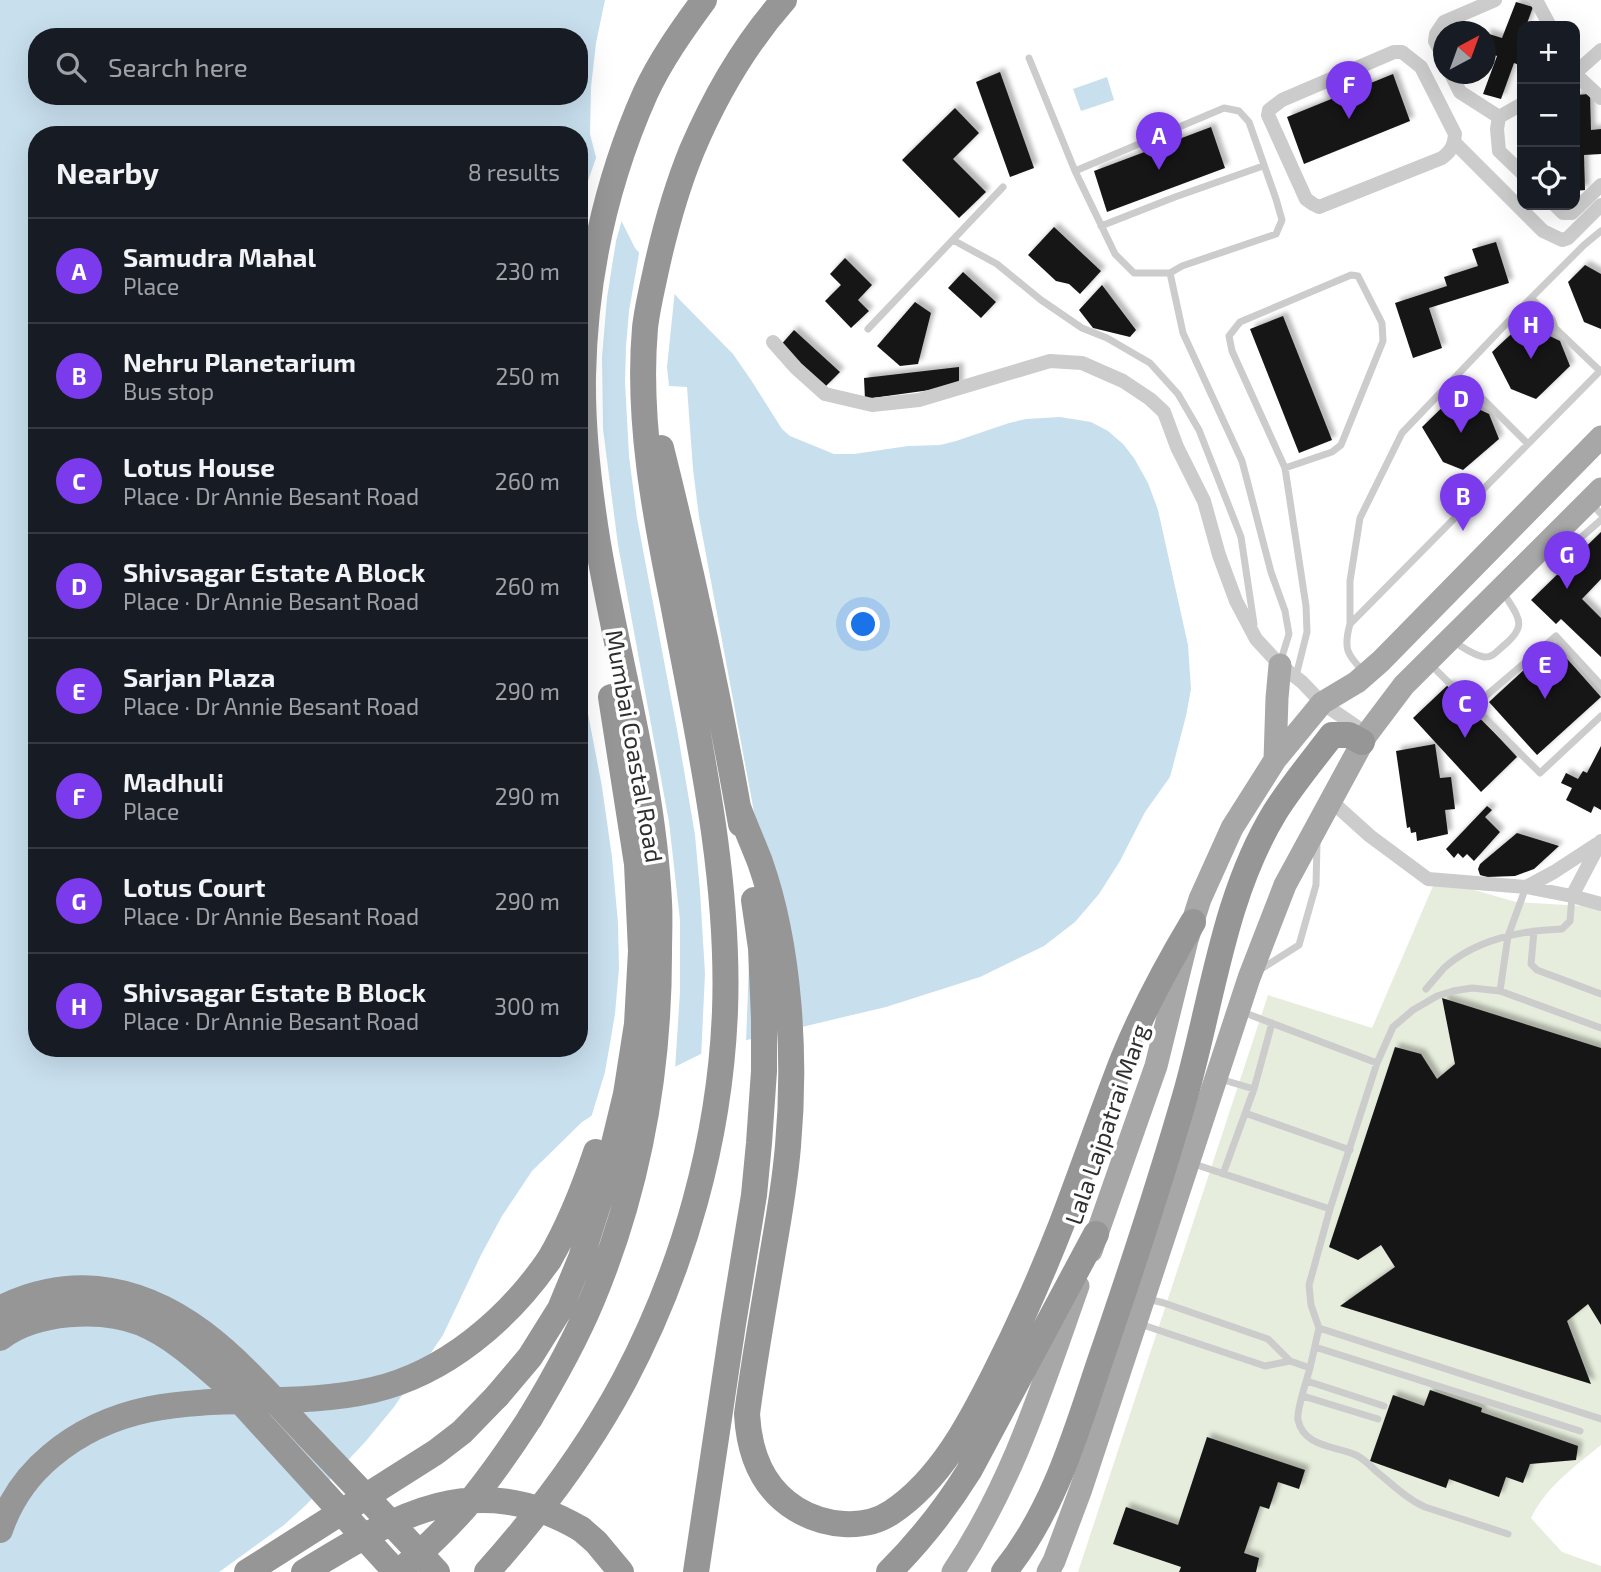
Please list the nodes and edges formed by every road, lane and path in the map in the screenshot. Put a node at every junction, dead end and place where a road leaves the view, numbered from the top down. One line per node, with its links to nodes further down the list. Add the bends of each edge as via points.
1 (704, 0): 30 (highway, Mumbai Coastal Road, via 646,92 601,225)
2 (784, 0): 37 (highway, via 725,84 678,183 645,327)
3 (1495, 0): 5 (street)
4 (1536, 0): 6 (street)
5 (1446, 21)
6 (1547, 21)
7 (1601, 50): 9 (street)
8 (1029, 58): 18 (lane)
9 (1580, 69)
10 (1580, 78): 12 (street)
11 (1456, 84): 14 (street, via 1460,92)
12 (1601, 98)
13 (1517, 107): 14 (street)
14 (1499, 117): 17 (street, via 1499,151)
15 (1454, 142): 15 (street, via 1442,158 1319,207 1306,199 1268,115 1282,100 1402,52 1421,67 1455,134); 22 (street, via 1543,231 1562,240)
16 (1264, 166): 18 (lane, via 1249,122 1239,111 1224,108); 25 (lane); 28 (lane, via 1282,220 1276,234)
17 (1517, 168)
18 (1075, 172): 25 (lane)
19 (1601, 185): 21 (street)
20 (1003, 187): 27 (lane)
21 (1580, 205)
22 (1601, 205)
23 (1560, 210): 24 (street)
24 (1575, 210)
25 (1101, 226): 28 (lane, via 1115,254 1134,273)
26 (1601, 231): 29 (lane)
27 (953, 240): 33 (lane); 46 (lane, via 997,264 1082,328 1150,363 1178,394 1199,430 1241,537)
28 (1170, 273): 49 (lane, via 1183,334 1242,461 1284,611)
29 (1531, 298): 31 (lane); 32 (lane)
30 (588, 301)
31 (1524, 306): 32 (lane, via 1546,327); 36 (lane)
32 (1555, 328): 35 (lane)
33 (868, 329)
34 (773, 342): 46 (street, via 825,394 872,405 919,400 1050,361 1082,362 1123,381 1164,412 1204,501 1236,601)
35 (1601, 371): 39 (lane)
36 (1458, 374): 39 (lane); 45 (lane, via 1402,433 1360,518 1350,580)
37 (644, 386): 58 (highway, via 690,566); 105 (highway, via 659,536 715,839 723,919 721,1073 711,1138 692,1211 669,1280 624,1381 572,1466)
38 (1601, 437): 50 (main road, Lala Lajpatrai Marg)
39 (1528, 444): 45 (lane)
40 (588, 466): 43 (highway, Mumbai Coastal Road)
41 (1284, 468): 41 (lane, via 1231,351 1229,336 1240,322 1358,276 1381,323 1383,341 1341,445); 49 (lane, via 1307,632)
42 (1598, 506): 44 (main road, via 1560,530)
43 (598, 545): 73 (highway, via 607,668 637,864); 103 (highway, Mumbai Coastal Road, bridge, via 649,800 659,902 659,988 651,1086 638,1157 617,1236 561,1366 471,1501)
44 (1501, 588): 47 (main road); 47 (lane, via 1518,620 1512,639 1486,657)
45 (1350, 624): 50 (lane, via 1346,638 1350,658)
46 (1256, 639): 49 (street)
47 (1450, 639): 48 (main road)
48 (1428, 662): 53 (lane); 55 (main road, via 1404,685)
49 (1288, 671): 52 (street); 56 (main road)
50 (1366, 674): 52 (main road, Lala Lajpatrai Marg)
51 (1601, 685): 53 (lane, via 1556,636)
52 (1322, 703): 55 (street); 56 (main road, Lala Lajpatrai Marg)
53 (1474, 706): 54 (lane, via 1540,773)
54 (1601, 716)
55 (1364, 738): 57 (main road); 110 (highway, via 1332,736 1294,784 1254,852 1223,939 1180,1113 1076,1434 1039,1520)
56 (1275, 760): 64 (main road, Lala Lajpatrai Marg, via 1232,828)
57 (1330, 800): 59 (main road); 61 (street, via 1427,879)
58 (738, 807): 64 (highway, via 760,863 779,941 791,1058 783,1191 747,1414 748,1435 754,1457 778,1495 819,1520 855,1524 890,1513 934,1472 964,1431 1034,1291 1143,1012); 107 (highway, via 761,947 764,1070 754,1195)
59 (1317, 825): 67 (main road, via 1285,885); 67 (lane, via 1316,885 1299,945)
60 (1601, 841): 61 (street); 62 (street)
61 (1526, 887): 62 (street); 66 (lane)
62 (1572, 896): 63 (street); 65 (lane, via 1570,921 1562,929)
63 (1601, 904)
64 (1193, 922): 83 (main road, Lala Lajpatrai Marg, via 1156,1066)
65 (1534, 931): 66 (lane); 70 (lane, via 1531,964 1537,970)
66 (1508, 936): 68 (lane, via 1464,953); 69 (lane)
67 (1249, 978): 71 (main road)
68 (1426, 989)
69 (1500, 991): 74 (lane); 75 (lane, via 1453,991 1413,1010 1393,1027)
70 (1601, 994)
71 (1250, 1015): 72 (lane); 76 (main road)
72 (1272, 1023): 75 (lane); 77 (lane)
73 (637, 1028): 98 (highway, bridge, via 568,1227 540,1273 487,1330 430,1368 375,1390 318,1398 179,1404 107,1421 43,1463 12,1503); 101 (highway, bridge, via 603,1189 585,1246 560,1309 530,1357 462,1432)
74 (1601, 1028)
75 (1377, 1063): 79 (lane)
76 (1224, 1079): 77 (lane); 80 (main road)
77 (1254, 1089): 78 (lane)
78 (1245, 1113): 79 (lane); 81 (lane)
79 (1350, 1150): 82 (lane)
80 (1196, 1165): 81 (lane); 84 (main road)
81 (1223, 1174): 82 (lane)
82 (1329, 1209): 87 (lane, via 1309,1285)
83 (1096, 1234): 108 (highway, via 958,1489); 109 (main road, Lala Lajpatrai Marg, via 1025,1436 999,1494)
84 (1143, 1298): 86 (main road); 90 (lane, via 1268,1339)
85 (0, 1309): 104 (highway, bridge, via 45,1292 86,1288 137,1296 179,1316 242,1367)
86 (1135, 1322): 90 (lane, via 1265,1366); 100 (main road)
87 (1319, 1328): 89 (lane); 96 (lane)
88 (0, 1338): 103 (highway, bridge, via 25,1325 87,1313 141,1323 171,1340 221,1380)
89 (1315, 1347): 91 (lane); 97 (lane)
90 (1290, 1361): 91 (lane)
91 (1310, 1368): 92 (lane)
92 (1307, 1381): 93 (lane); 94 (lane)
93 (1303, 1396): 95 (lane); 99 (lane, via 1297,1417 1311,1439 1365,1461 1413,1502)
94 (1384, 1406)
95 (1378, 1419)
96 (1601, 1419)
97 (1580, 1431)
98 (0, 1530)
99 (1508, 1534)
100 (1052, 1569)
101 (247, 1572)
102 (304, 1572): 106 (highway, bridge, via 409,1514 484,1499 511,1501 568,1521 596,1542)
103 (398, 1572)
104 (437, 1572)
105 (487, 1572)
106 (621, 1572)
107 (696, 1572)
108 (889, 1572)
109 (953, 1572)
110 (1004, 1572)

